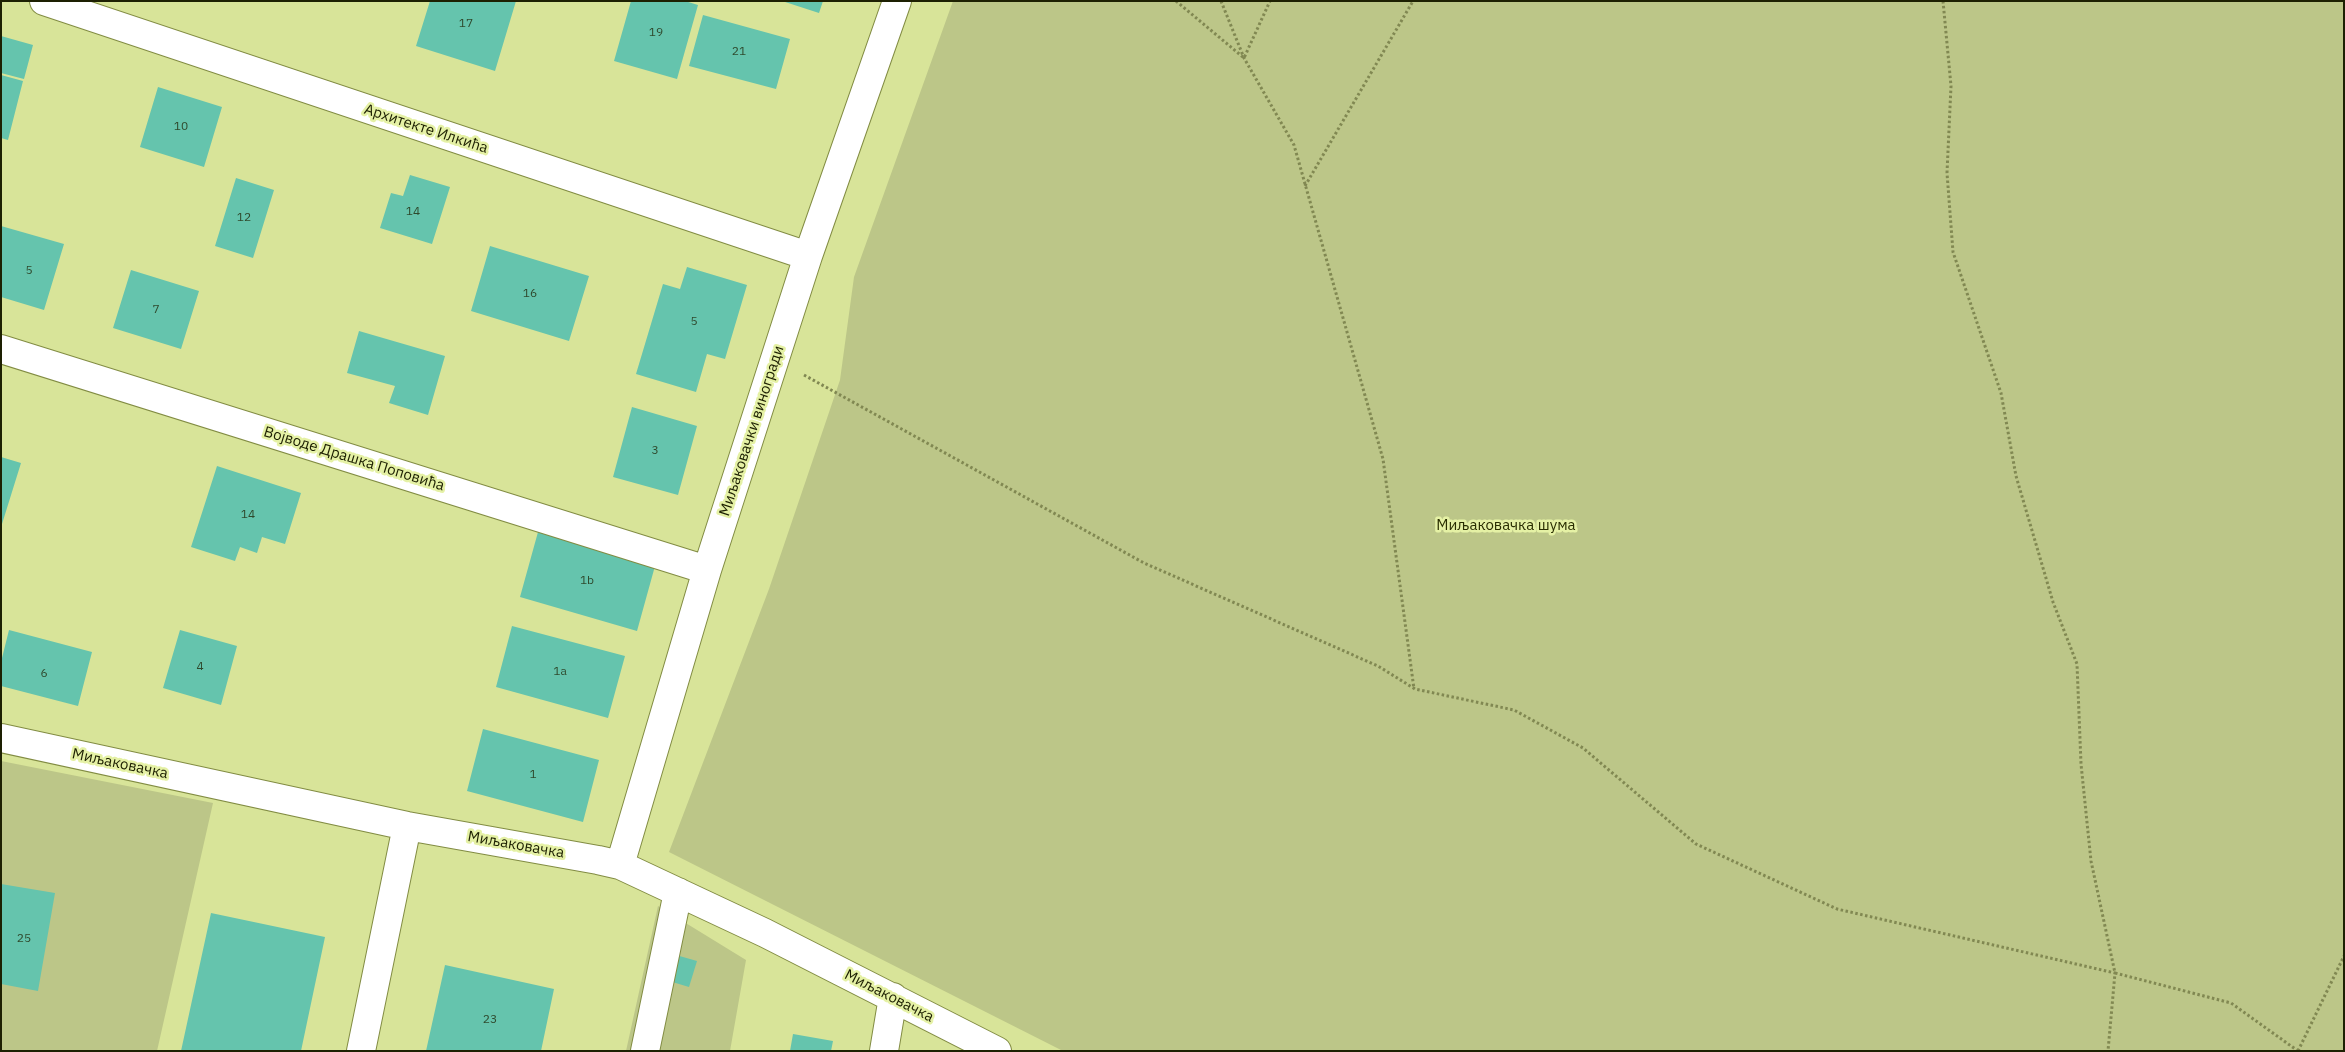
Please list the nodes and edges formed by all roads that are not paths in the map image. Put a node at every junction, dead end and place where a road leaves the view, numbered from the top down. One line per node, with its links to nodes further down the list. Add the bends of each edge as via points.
1 (44, 1): 3 (street, Архитекте Илкића)
2 (897, 1): 3 (street, Миљаковачки виногради)
3 (808, 256): 5 (street, Миљаковачки виногради)
4 (1, 349): 5 (street, Војводе Драшка Поповића)
5 (707, 570): 8 (street, Миљаковачки виногради)
6 (1, 738): 7 (street, Миљаковачка)
7 (407, 826): 8 (street, Миљаковачка); 11 (street)
8 (620, 866): 9 (street, Миљаковачка)
9 (678, 892): 10 (street, Миљаковачка); 12 (street)
10 (892, 997): 13 (street); 14 (street, Миљаковачка)
11 (361, 1051)
12 (645, 1051)
13 (884, 1051)
14 (997, 1051)

